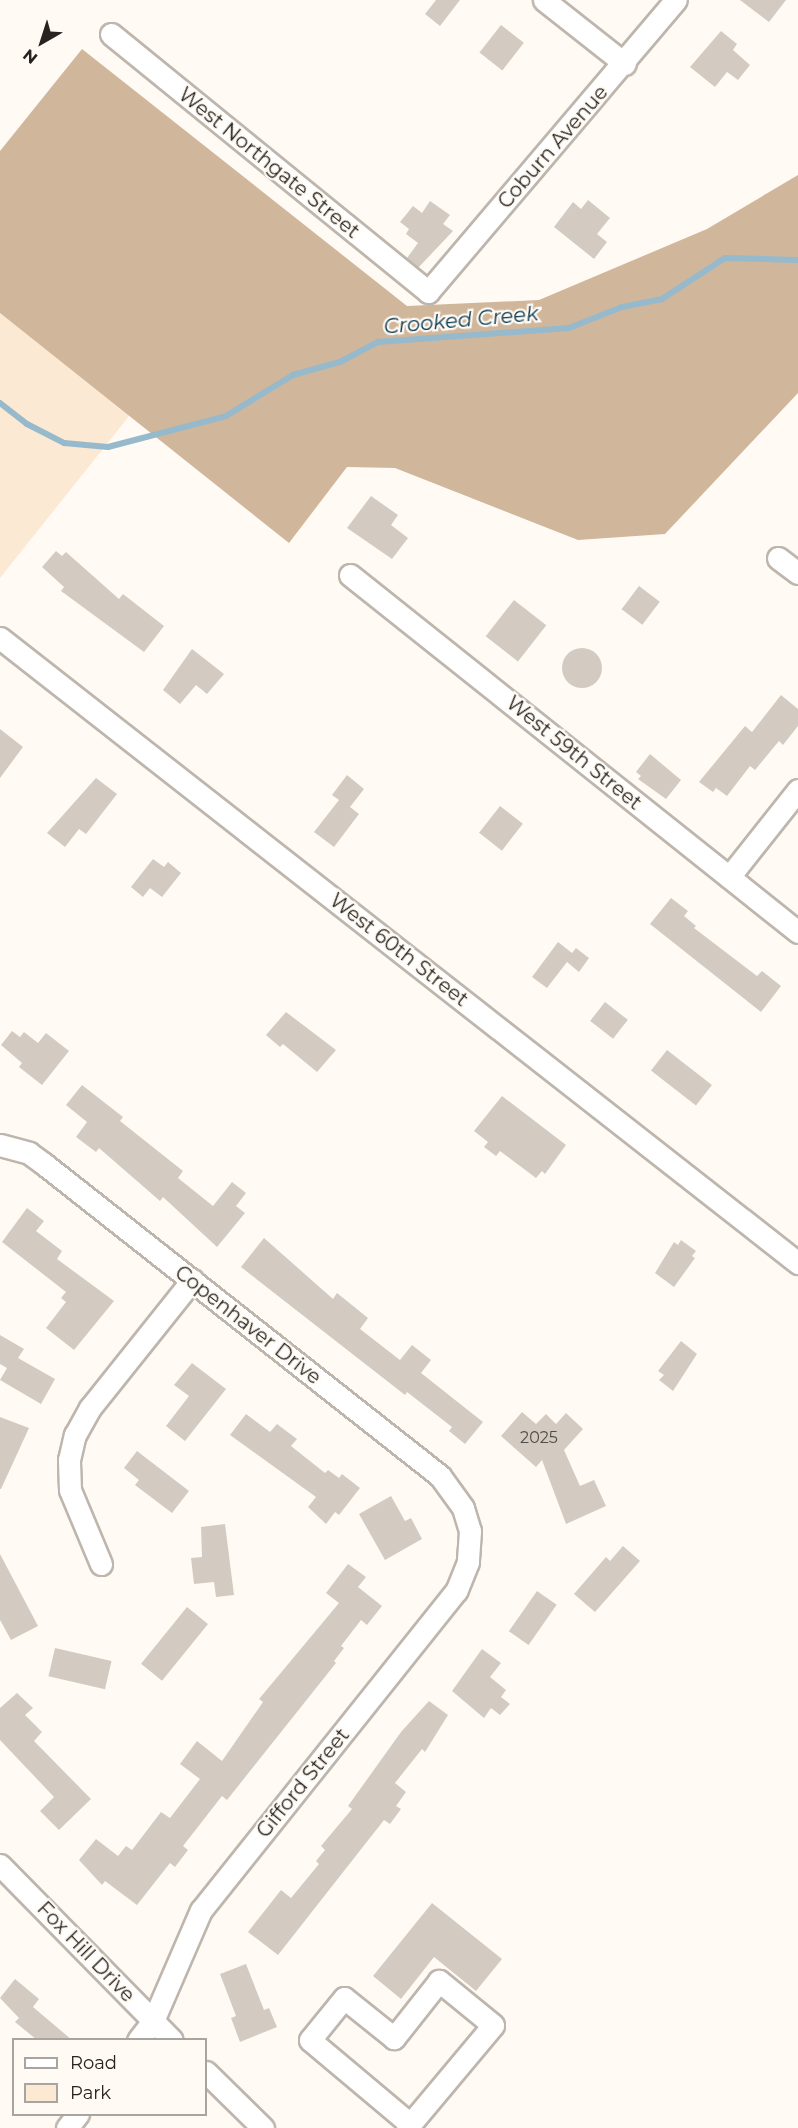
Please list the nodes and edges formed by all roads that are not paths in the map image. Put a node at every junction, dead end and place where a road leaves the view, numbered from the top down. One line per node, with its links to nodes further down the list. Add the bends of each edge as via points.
1 (544, 0): 4 (street)
2 (676, 0): 4 (street, Coburn Avenue)
3 (111, 34): 5 (street, West Northgate Street)
4 (625, 64): 5 (street, Coburn Avenue)
5 (428, 292)
6 (778, 558): 7 (street)
7 (798, 573)
8 (350, 575): 11 (street, West 59th Street)
9 (0, 638): 14 (street, West 60th Street)
10 (798, 790): 11 (street)
11 (729, 877): 12 (street, West 59th Street)
12 (798, 932)
13 (0, 1145): 15 (street, Copenhaver Drive, via 29,1153)
14 (798, 1263)
15 (192, 1280): 16 (street, Copenhaver Drive, via 440,1476 463,1508); 17 (street, via 90,1408 75,1435 69,1460 70,1490)
16 (470, 1531): 19 (street, Gifford Street, via 468,1562 456,1591 201,1910)
17 (101, 1564)
18 (0, 1865): 19 (street, Fox Hill Drive)
19 (153, 2021): 20 (street, Gifford Street); 21 (street, Fox Hill Drive)
20 (140, 2038)
21 (170, 2038)
22 (207, 2073): 26 (street)
23 (77, 2116): 25 (street)
24 (409, 2126): 24 (street, via 493,2025 439,1982 394,2038 344,1998 310,2040)
25 (67, 2128)
26 (263, 2128)

